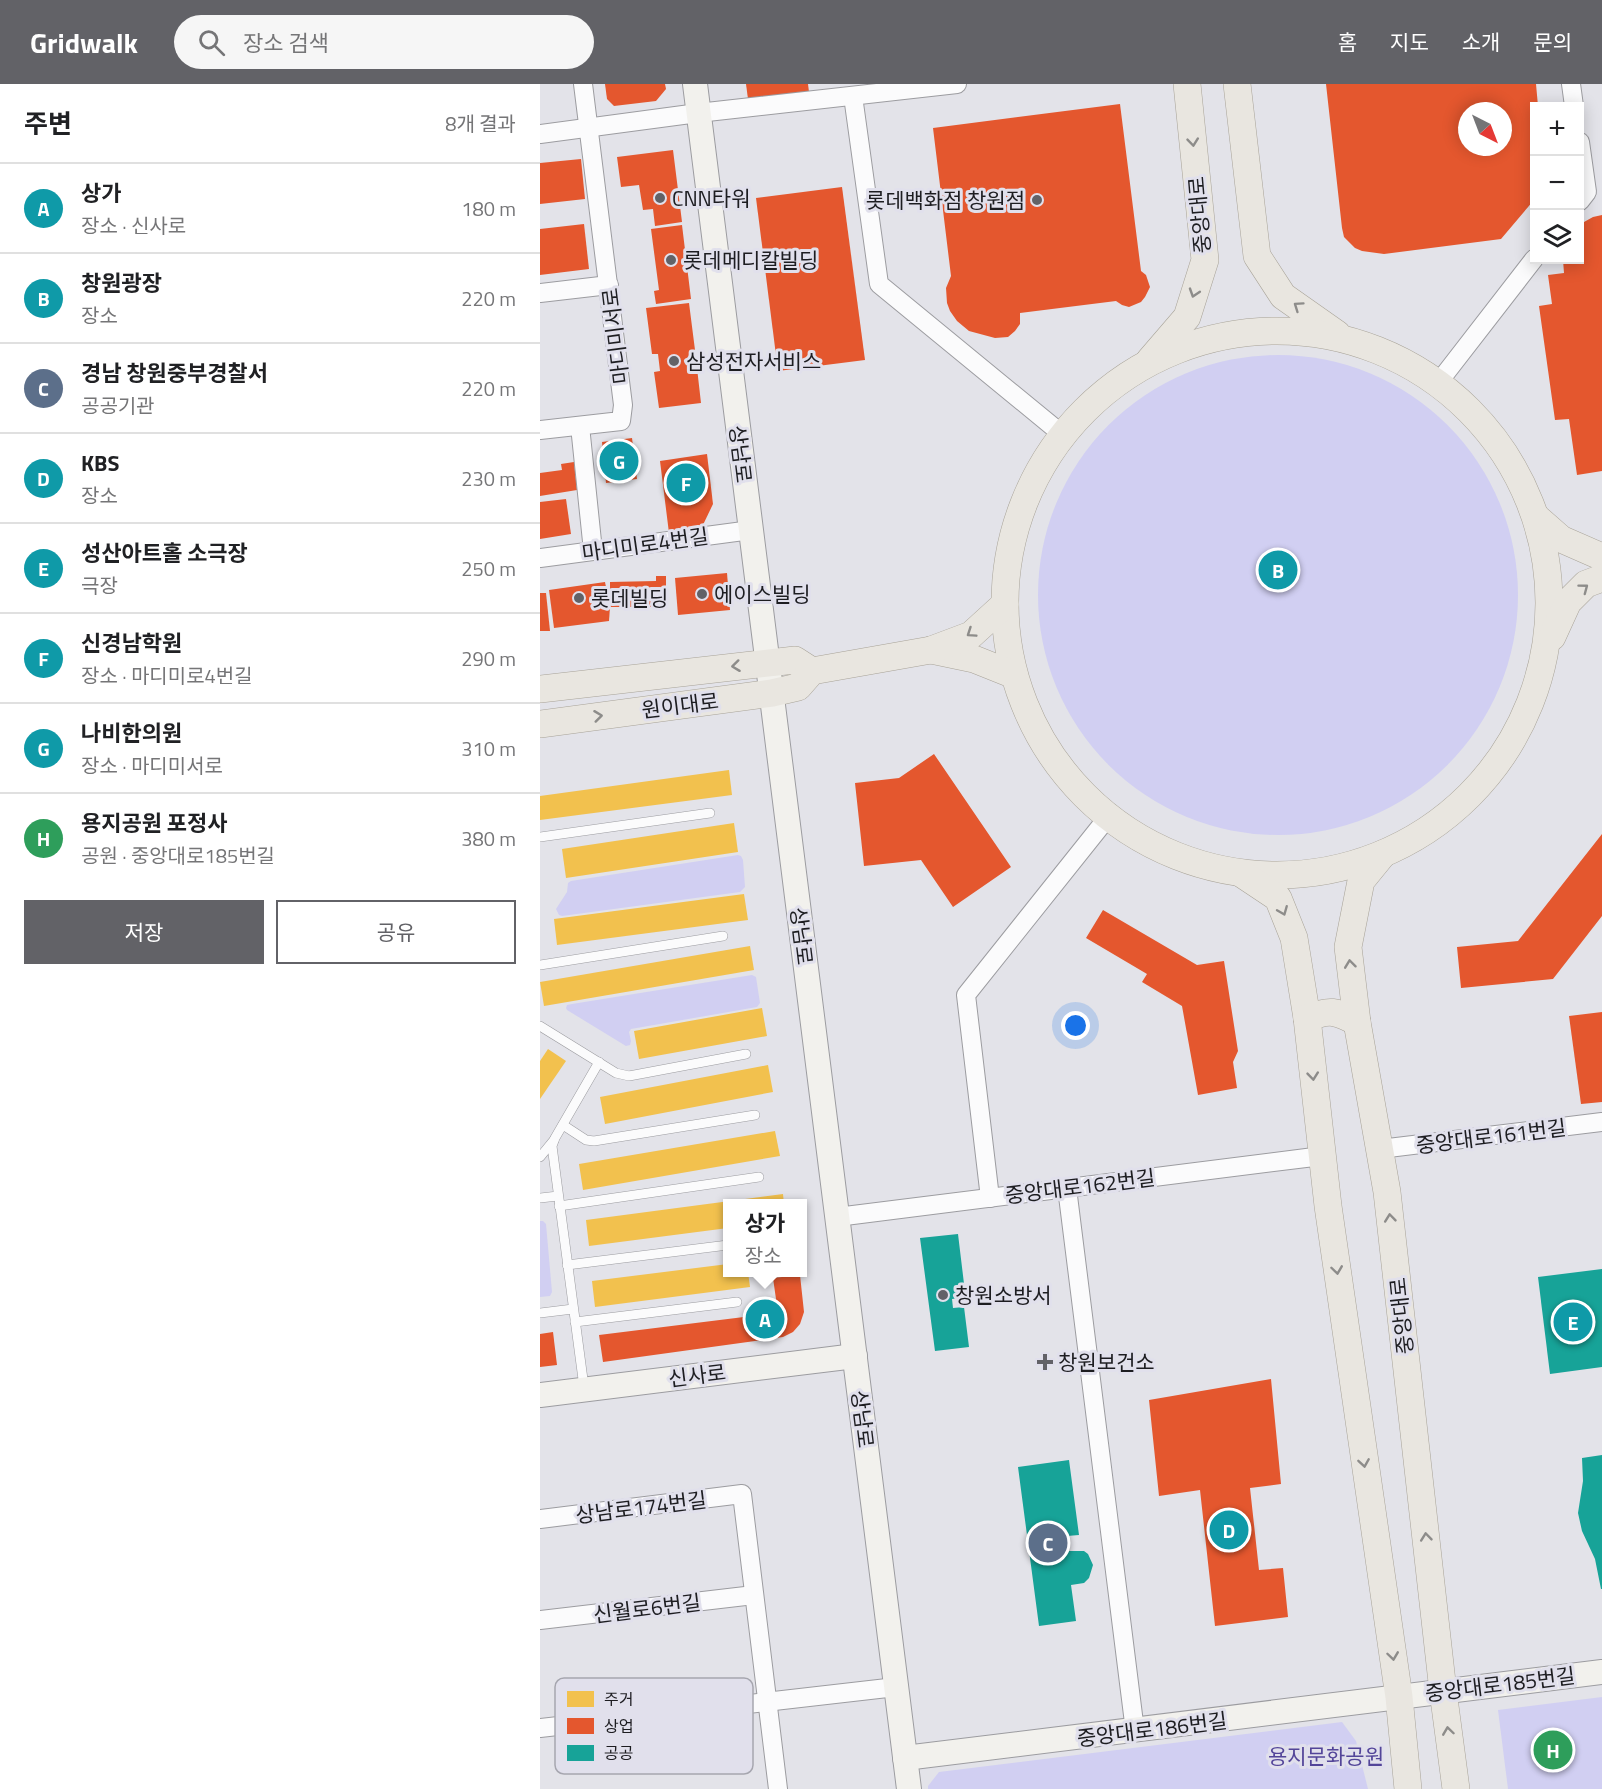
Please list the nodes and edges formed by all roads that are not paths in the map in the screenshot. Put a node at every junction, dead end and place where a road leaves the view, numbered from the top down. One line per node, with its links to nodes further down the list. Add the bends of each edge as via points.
1 (583, 84): 11 (street, 마디미서로)
2 (695, 84): 10 (main road, 상남로)
3 (957, 84): 7 (street)
4 (1187, 84): 19 (main road, 중앙대로, one-way to 19, via 1205,260 1187,317)
5 (1237, 84): 18 (main road, one-way to 5, via 1283,296 1257,256)
6 (1571, 84): 9 (street)
7 (933, 86): 8 (street)
8 (853, 96): 10 (street); 23 (street, via 879,284)
9 (1573, 102)
10 (698, 113): 11 (street); 25 (main road, 상남로)
11 (589, 127): 12 (street); 16 (street, 마디미서로)
12 (540, 134)
13 (1582, 156): 14 (street)
14 (1589, 194)
15 (1530, 264): 20 (street)
16 (609, 285): 17 (street); 21 (street, 마디미서로, via 623,405 621,421)
17 (540, 293)
18 (1346, 339): 19 (main road, via 1305,332 1243,333 1203,341); 20 (main road, via 1394,357)
19 (1145, 365): 23 (main road, via 1101,396)
20 (1438, 383): 24 (main road, via 1470,410 1497,442)
21 (579, 426): 22 (street); 26 (street)
22 (540, 430)
23 (1063, 435): 30 (main road, via 1038,473 1020,515 1009,559)
24 (1536, 517): 27 (main road, via 1561,539); 35 (main road, via 1549,595)
25 (751, 530): 26 (street, 마디미로4번길); 32 (main road, 상남로)
26 (593, 551): 28 (street, 마디미로4번길)
27 (1602, 557)
28 (540, 558)
29 (1602, 578): 35 (main road, one-way to 29, via 1568,602 1586,584)
30 (1005, 604): 31 (main road, 원이대로, one-way to 31, via 970,635); 34 (main road)
31 (931, 650): 33 (main road, 원이대로); 34 (main road, 원이대로, via 974,659)
32 (767, 662): 33 (main road, 원이대로, via 795,660); 36 (main road, 원이대로, one-way to 36); 37 (main road, 상남로)
33 (812, 671): 37 (main road, 원이대로, via 798,687)
34 (1014, 675): 40 (main road, via 1029,716 1050,754 1076,788)
35 (1539, 675): 42 (main road, via 1516,731 1482,781 1437,822)
36 (540, 689)
37 (771, 693): 38 (main road, 원이대로, one-way to 37); 63 (main road, 상남로)
38 (540, 724)
39 (710, 813): 41 (lane)
40 (1108, 817): 43 (main road, via 1171,854); 61 (street, via 966,994)
41 (540, 837)
42 (1384, 853): 43 (main road, via 1314,872); 47 (main road, 중앙대로, one-way to 42, via 1348,948 1360,881)
43 (1241, 873): 46 (main road, one-way to 46, via 1278,898 1294,938)
44 (723, 936): 45 (lane)
45 (540, 965)
46 (1307, 1018): 47 (main road, via 1331,1011); 56 (main road, one-way to 56)
47 (1358, 1022): 55 (main road, 중앙대로)
48 (541, 1028): 50 (lane)
49 (746, 1054): 50 (lane, via 629,1076)
50 (599, 1062): 53 (lane)
51 (755, 1115): 53 (lane, via 594,1141)
52 (1602, 1122): 55 (street, 중앙대로161번길)
53 (563, 1125): 54 (lane)
54 (555, 1138): 57 (lane); 62 (lane, via 552,1146)
55 (1380, 1149): 78 (main road, 중앙대로, one-way to 55)
56 (1322, 1156): 59 (street, 중앙대로162번길); 79 (main road, one-way to 79)
57 (540, 1157)
58 (759, 1177): 62 (lane)
59 (1067, 1188): 61 (street, 중앙대로162번길); 84 (street)
60 (540, 1198): 62 (lane)
61 (990, 1198): 63 (street, 중앙대로162번길)
62 (559, 1201): 65 (lane)
63 (837, 1217): 70 (main road, 상남로)
64 (723, 1246): 65 (lane)
65 (567, 1265): 67 (lane)
66 (737, 1302): 69 (lane)
67 (573, 1309): 68 (lane); 69 (lane)
68 (540, 1313)
69 (575, 1322): 71 (lane)
70 (855, 1356): 71 (main road, 신사로); 77 (main road, 상남로)
71 (584, 1389): 72 (main road, 신사로)
72 (540, 1395)
73 (540, 1519): 74 (street, 상남로174번길, via 742,1494)
74 (754, 1595): 75 (street, 신월로6번길); 80 (street)
75 (540, 1620)
76 (1602, 1672): 78 (main road, 중앙대로185번길)
77 (896, 1687): 80 (street); 85 (main road, 상남로)
78 (1443, 1691): 79 (main road, 중앙대로185번길); 89 (main road, 중앙대로, one-way to 78)
79 (1399, 1697): 84 (main road, 중앙대로186번길); 88 (main road)
80 (768, 1702): 81 (street); 86 (street)
81 (753, 1704)
82 (555, 1726): 83 (street)
83 (540, 1728)
84 (1135, 1731): 85 (main road, 중앙대로186번길)
85 (905, 1758): 87 (main road, 상남로)
86 (778, 1789)
87 (909, 1789)
88 (1408, 1789)
89 (1456, 1789)

